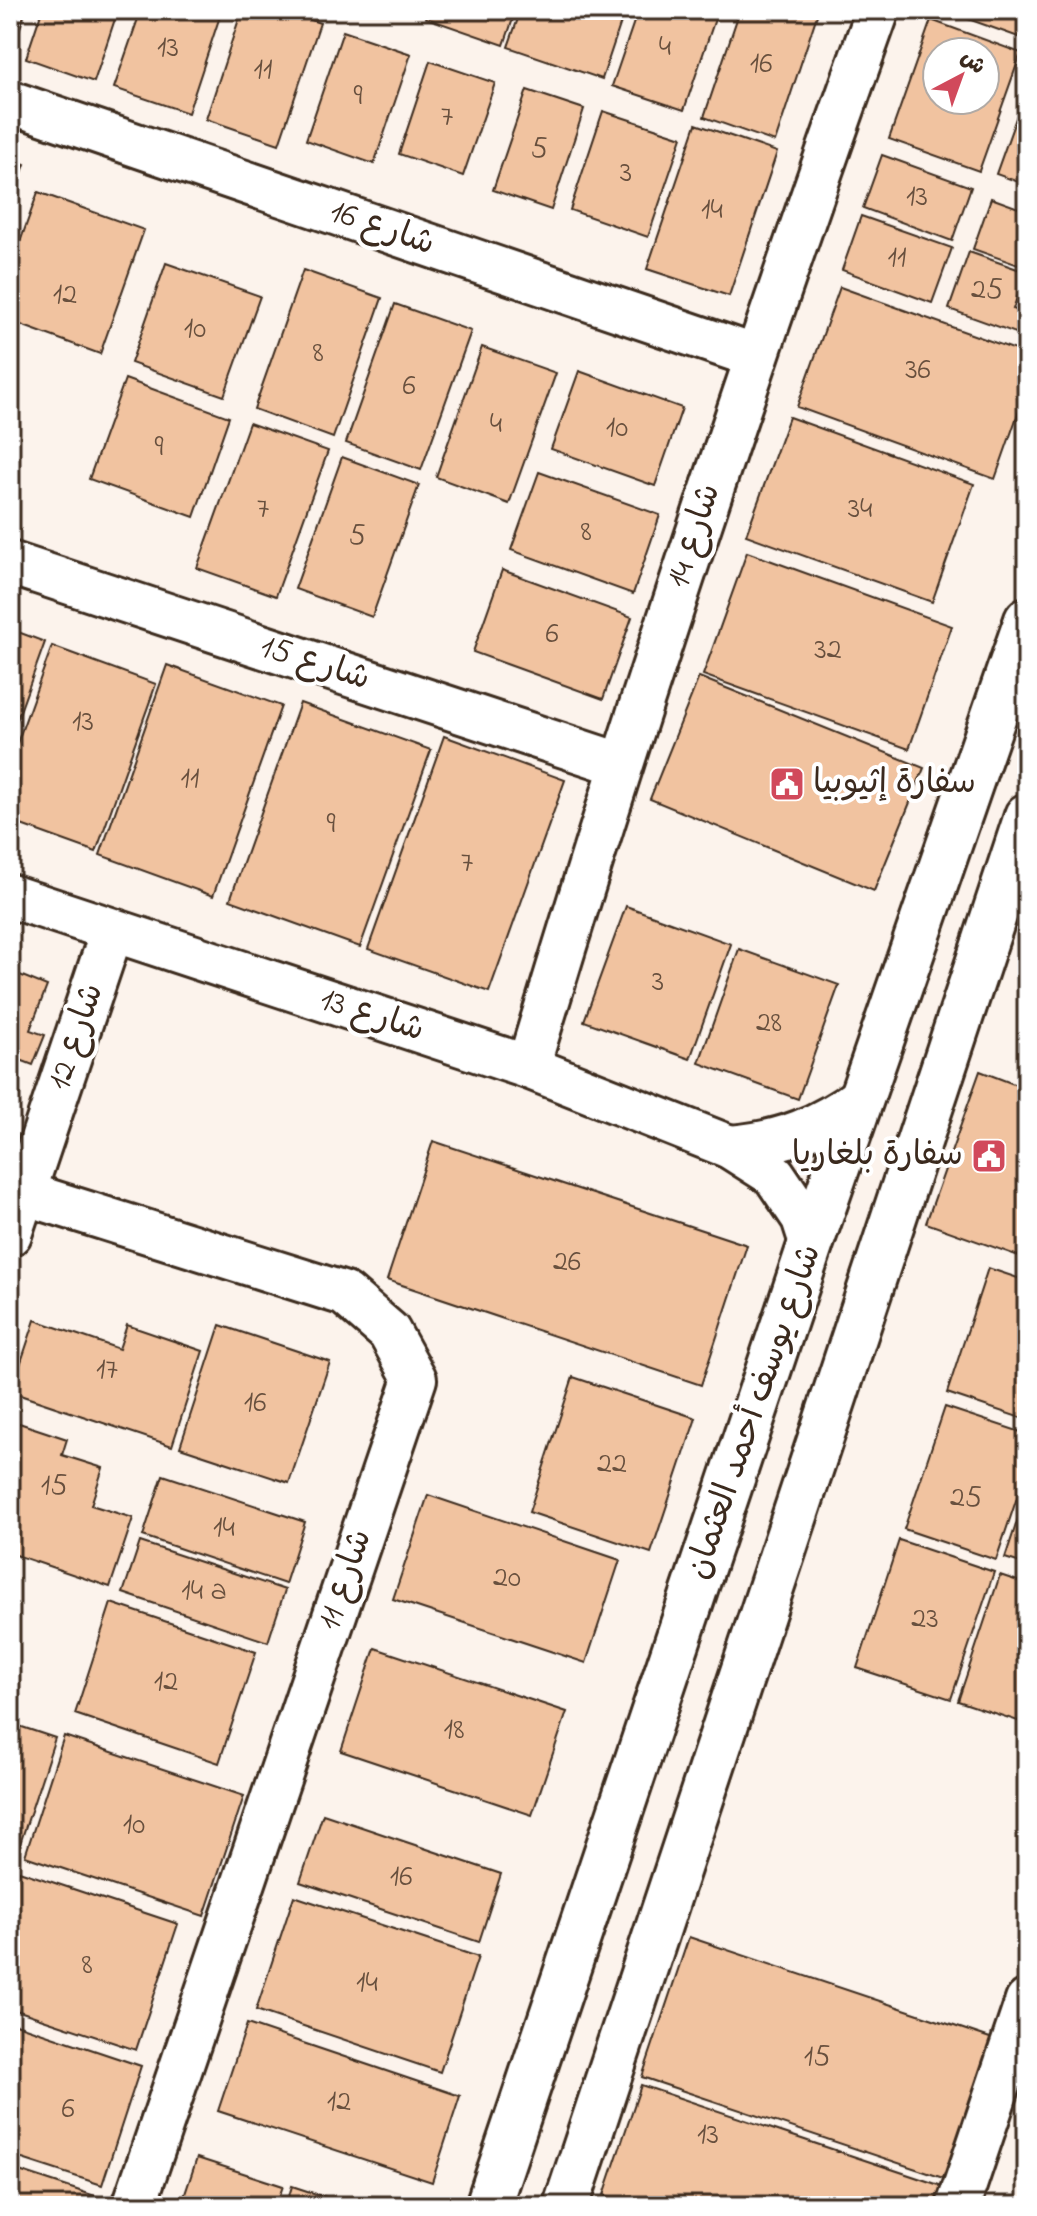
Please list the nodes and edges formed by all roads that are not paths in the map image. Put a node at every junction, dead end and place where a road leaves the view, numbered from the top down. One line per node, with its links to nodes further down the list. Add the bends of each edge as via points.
1 (878, 10): 3 (street, شارع 14)
2 (10, 102): 3 (street, شارع 16)
3 (754, 356): 6 (street, شارع 14)
4 (10, 563): 6 (street, شارع 15)
5 (1027, 620): 11 (street, شارع يوسف أحمد العثمان)
6 (619, 764): 10 (street, شارع 14)
7 (1027, 816): 19 (street, شارع يوسف أحمد العثمان)
8 (10, 896): 9 (street, شارع 13)
9 (112, 931): 10 (street, شارع 13); 13 (street, شارع 12)
10 (528, 1067): 12 (street, شارع 13)
11 (862, 1097): 12 (street, via 787,1138); 15 (street, شارع يوسف أحمد العثمان)
12 (730, 1147): 15 (street, شارع 13, via 774,1175 803,1218)
13 (24, 1193): 14 (street, شارع 12); 17 (street, شارع 11, via 345,1294 389,1332 415,1379)
14 (10, 1234)
15 (811, 1243): 18 (street, شارع يوسف أحمد العثمان)
16 (1027, 2001): 20 (street)
17 (134, 2206)
18 (488, 2206)
19 (566, 2206)
20 (958, 2206)

